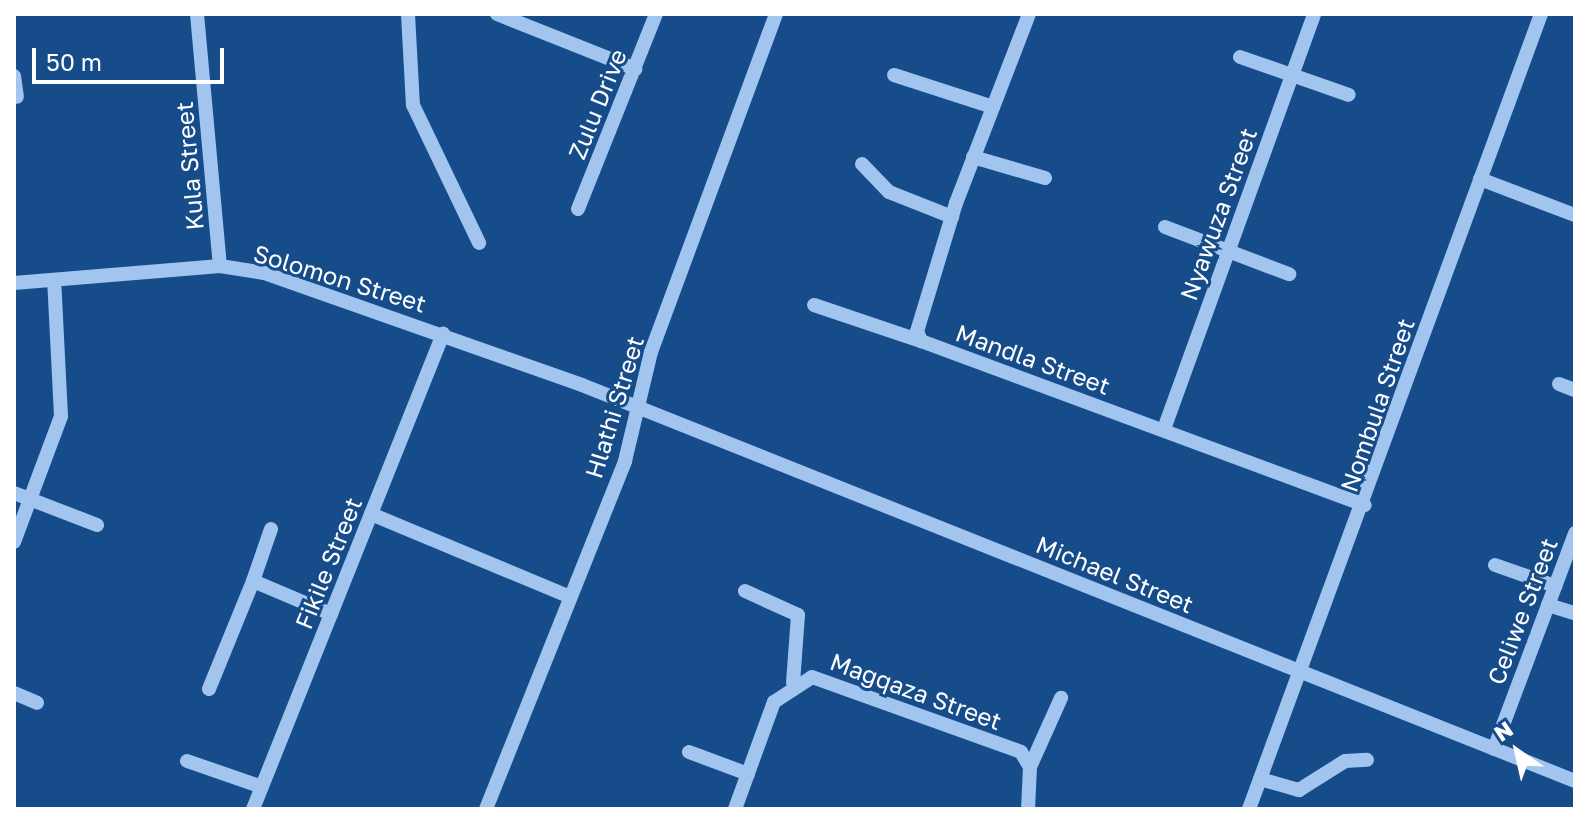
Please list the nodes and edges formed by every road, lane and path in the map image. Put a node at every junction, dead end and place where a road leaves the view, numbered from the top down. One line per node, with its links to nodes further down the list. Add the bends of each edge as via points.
1 (197, 14): 27 (street, Kula Street)
2 (408, 14): 25 (street, via 413,105)
3 (497, 14): 10 (street)
4 (656, 14): 10 (street, Zulu Drive)
5 (776, 14): 36 (street, Hlathi Street, via 651,352)
6 (1029, 14): 16 (street, Mandla Street)
7 (1314, 14): 13 (street, Nyawuza Street)
8 (1541, 14): 20 (street, Nombula Street)
9 (1240, 57): 13 (street)
10 (635, 69): 21 (street, Zulu Drive)
11 (894, 75): 16 (street)
12 (14, 76): 15 (street)
13 (1291, 78): 14 (street); 26 (street, Nyawuza Street)
14 (1349, 95)
15 (17, 97)
16 (993, 107): 17 (street, Mandla Street)
17 (973, 157): 19 (street); 23 (street, Mandla Street)
18 (862, 164): 23 (street, via 881,187)
19 (1045, 178)
20 (1480, 179): 22 (street); 40 (street, Nombula Street)
21 (578, 209)
22 (1575, 215)
23 (952, 217): 33 (street, Mandla Street, via 917,331)
24 (1165, 227): 26 (street)
25 (479, 243)
26 (1229, 250): 28 (street); 37 (street, Nyawuza Street)
27 (220, 266): 29 (street, Solomon Street); 32 (street, Solomon Street, via 264,273)
28 (1289, 274)
29 (54, 280): 30 (street, Solomon Street); 39 (street, via 61,416)
30 (14, 283)
31 (814, 305): 33 (street)
32 (443, 334): 36 (street, Solomon Street); 41 (street, Fikile Street)
33 (921, 341): 37 (street, Mandla Street)
34 (1559, 384): 35 (street)
35 (1575, 390)
36 (638, 408): 50 (street, Hlathi Street, via 625,461); 54 (street, Michael Street)
37 (1164, 429): 40 (street, Mandla Street)
38 (14, 493): 39 (street)
39 (31, 500): 42 (street); 45 (street)
40 (1365, 505): 54 (street, Nombula Street)
41 (371, 514): 50 (street); 53 (street, Fikile Street)
42 (97, 525)
43 (271, 529): 47 (street)
44 (1575, 533): 48 (street, Celiwe Street)
45 (14, 542)
46 (1495, 565): 48 (street)
47 (253, 581): 53 (street); 56 (street)
48 (1555, 586): 51 (street, Celiwe Street)
49 (745, 591): 55 (street, via 798,615)
50 (568, 596): 71 (street, Hlathi Street)
51 (1548, 605): 52 (street); 60 (street, Celiwe Street)
52 (1575, 613)
53 (331, 614): 68 (street, Fikile Street)
54 (1299, 671): 60 (street, Michael Street); 66 (street, Nombula Street)
55 (793, 683): 64 (street, Magqaza Street, via 812,677 1021,752); 65 (street, Magqaza Street, via 774,702)
56 (209, 689)
57 (14, 693): 59 (street)
58 (1061, 698): 64 (street)
59 (37, 703)
60 (1494, 749): 67 (street, Michael Street)
61 (689, 752): 65 (street)
62 (1367, 760): 66 (street, via 1345,761 1299,790)
63 (187, 761): 68 (street)
64 (1030, 767): 69 (street)
65 (748, 774): 72 (street, Magqaza Street)
66 (1260, 779): 73 (street, Nombula Street)
67 (1575, 781)
68 (262, 787): 70 (street, Fikile Street)
69 (1031, 808)
70 (253, 809)
71 (486, 809)
72 (735, 809)
73 (1249, 809)

